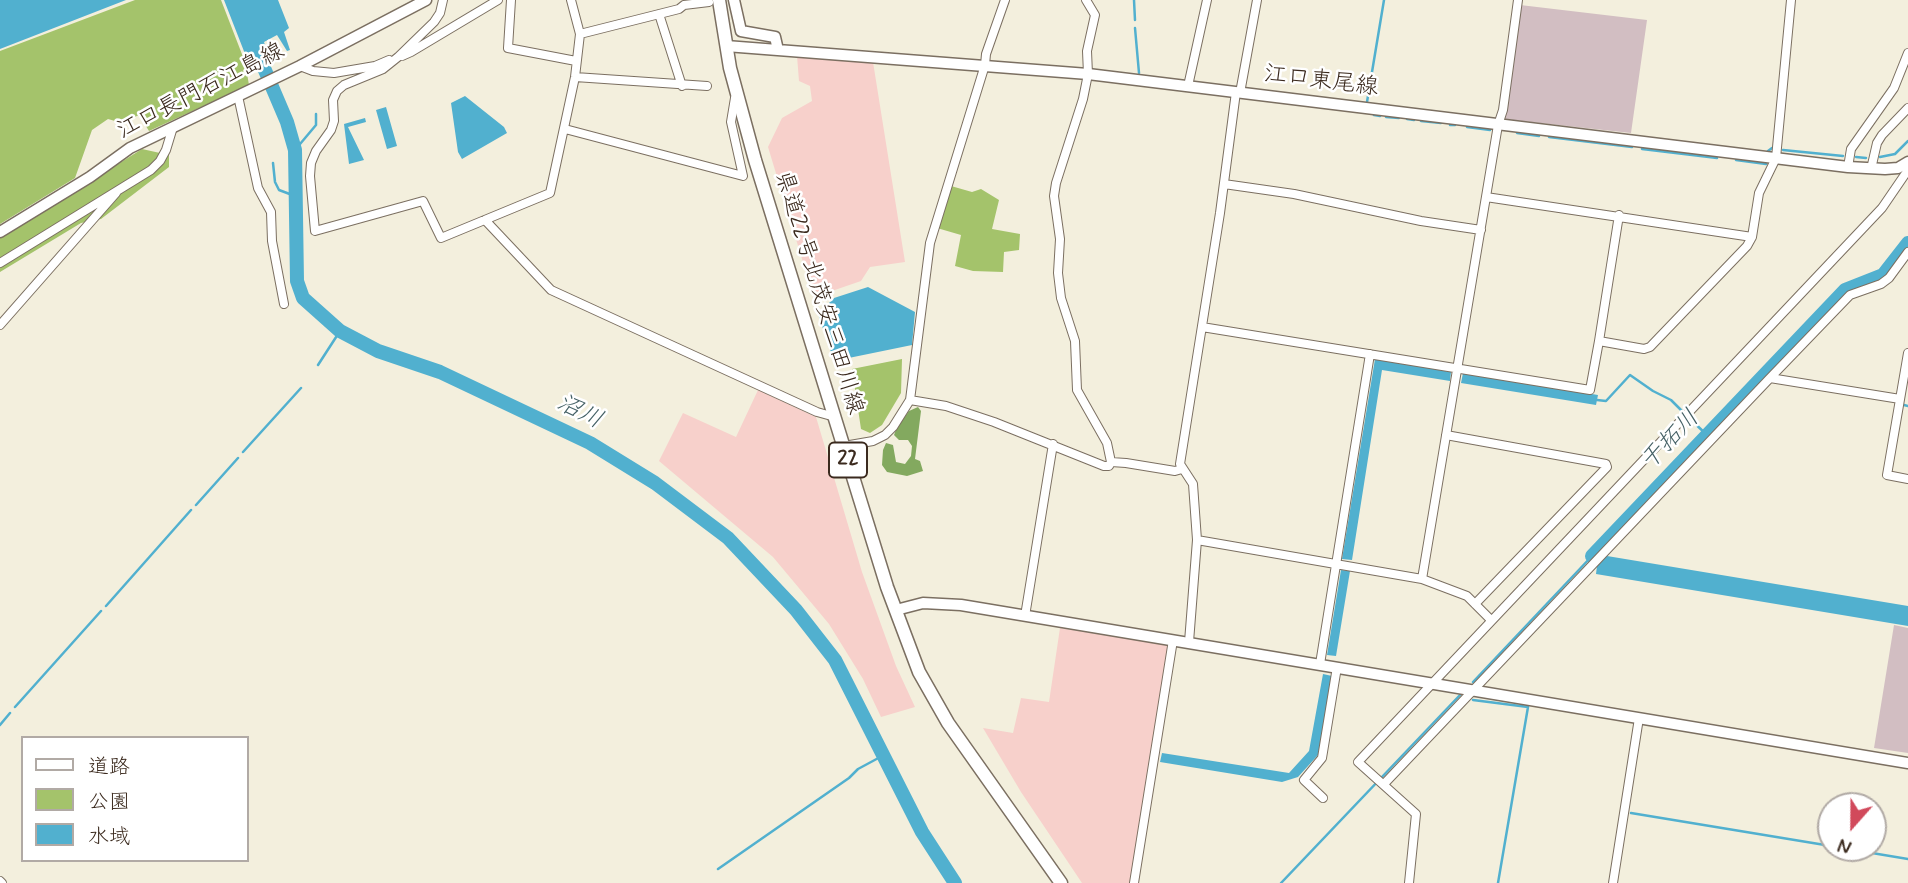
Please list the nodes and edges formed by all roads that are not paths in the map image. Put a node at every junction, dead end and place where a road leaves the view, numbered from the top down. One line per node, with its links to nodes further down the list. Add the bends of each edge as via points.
1 (426, 0): 23 (main road, 江口長門石江島線)
2 (443, 0): 20 (street, via 434,22)
3 (498, 0): 20 (street)
4 (511, 0): 21 (street, via 508,48)
5 (571, 0): 16 (street)
6 (731, 0): 18 (main road, via 741,31 775,37)
7 (1005, 0): 22 (street)
8 (1086, 0): 24 (street, via 1095,15 1087,51)
9 (1207, 0): 28 (street)
10 (1257, 0): 30 (street)
11 (1518, 0): 33 (street)
12 (1791, 0): 36 (street)
13 (714, 1): 14 (street); 17 (main road, 県道22号北茂安三田川線 / 22)
14 (683, 3): 15 (street)
15 (659, 14): 16 (street); 26 (street)
16 (580, 34): 21 (street)
17 (726, 46): 18 (main road, 江口東尾線); 29 (main road, 県道22号北茂安三田川線 / 22)
18 (778, 50): 22 (main road, 江口東尾線)
19 (1908, 53): 38 (street, via 1894,88 1851,149)
20 (398, 57): 23 (street, via 334,73); 44 (street, via 337,91 331,130 312,163 314,231 423,201 441,238)
21 (576, 61): 25 (street)
22 (985, 65): 24 (main road, 江口東尾線); 59 (street, via 930,243)
23 (300, 66): 31 (main road, 江口長門石江島線)
24 (1088, 74): 28 (main road, 江口東尾線); 64 (street, via 1056,183 1058,273 1076,341 1077,390 1107,443)
25 (575, 77): 26 (street); 35 (street)
26 (682, 86): 27 (street)
27 (706, 86)
28 (1188, 86): 30 (main road, 江口東尾線)
29 (736, 91): 35 (street, via 731,122 743,176); 60 (main road, 県道22号北茂安三田川線 / 22)
30 (1238, 92): 33 (main road, 江口東尾線); 40 (street)
31 (238, 96): 34 (main road, 江口長門石江島線); 50 (street, via 258,188 271,212)
32 (1908, 108): 39 (street, via 1877,143)
33 (1498, 125): 36 (main road, 江口東尾線); 42 (street)
34 (173, 127): 41 (street, via 160,161); 46 (main road, 江口長門石江島線, via 130,148)
35 (565, 129): 44 (street, via 550,193)
36 (1776, 158): 38 (main road, 江口東尾線); 47 (street, via 1759,193)
37 (1907, 166): 39 (main road, 江口東尾線); 73 (street, via 1882,208)
38 (1848, 167): 39 (main road, 江口東尾線)
39 (1871, 169)
40 (1224, 184): 45 (street); 52 (street)
41 (116, 193): 49 (street); 51 (street)
42 (1486, 197): 43 (street); 45 (street)
43 (1619, 215): 47 (street); 53 (street)
44 (485, 220): 60 (street, via 551,290)
45 (1481, 230): 56 (street)
46 (0, 232)
47 (1752, 237): 53 (street, via 1650,347)
48 (1908, 252): 57 (street, via 1881,284 1850,295)
49 (0, 263)
50 (284, 304)
51 (0, 326)
52 (1202, 327): 55 (street); 65 (street)
53 (1599, 341): 56 (street, via 1590,390)
54 (1908, 353): 58 (street)
55 (1370, 354): 56 (street); 68 (street)
56 (1458, 369): 61 (street)
57 (1770, 378): 58 (street); 79 (street)
58 (1900, 399): 66 (street, via 1886,475)
59 (911, 400): 62 (street, via 956,409); 63 (street, via 884,435)
60 (835, 417): 63 (main road, 県道22号北茂安三田川線 / 22)
61 (1446, 435): 69 (street); 70 (street, via 1606,464)
62 (1053, 444): 64 (street, via 1104,466); 72 (street)
63 (844, 446): 71 (main road, 県道22号北茂安三田川線 / 22)
64 (1111, 462): 65 (street)
65 (1182, 469): 67 (street, via 1193,484)
66 (1908, 479)
67 (1197, 541): 68 (street); 75 (street)
68 (1336, 564): 69 (street); 76 (street)
69 (1422, 579): 70 (street, via 1467,596)
70 (1475, 604): 73 (street)
71 (897, 610): 72 (main road, via 923,603); 84 (main road, 県道22号北茂安三田川線 / 22, via 919,673 948,723)
72 (1026, 616): 74 (main road)
73 (1491, 620): 78 (street)
74 (1172, 640): 75 (main road); 85 (street)
75 (1189, 642): 76 (main road)
76 (1320, 664): 77 (main road)
77 (1338, 667): 78 (main road); 83 (street, via 1322,758 1304,780)
78 (1432, 683): 79 (main road); 82 (street, via 1358,762)
79 (1473, 691): 80 (main road); 82 (street)
80 (1639, 718): 81 (main road); 87 (street)
81 (1908, 763)
82 (1381, 781): 86 (street, via 1416,814)
83 (1323, 798)
84 (1061, 883)
85 (1134, 883)
86 (1409, 883)
87 (1613, 883)

